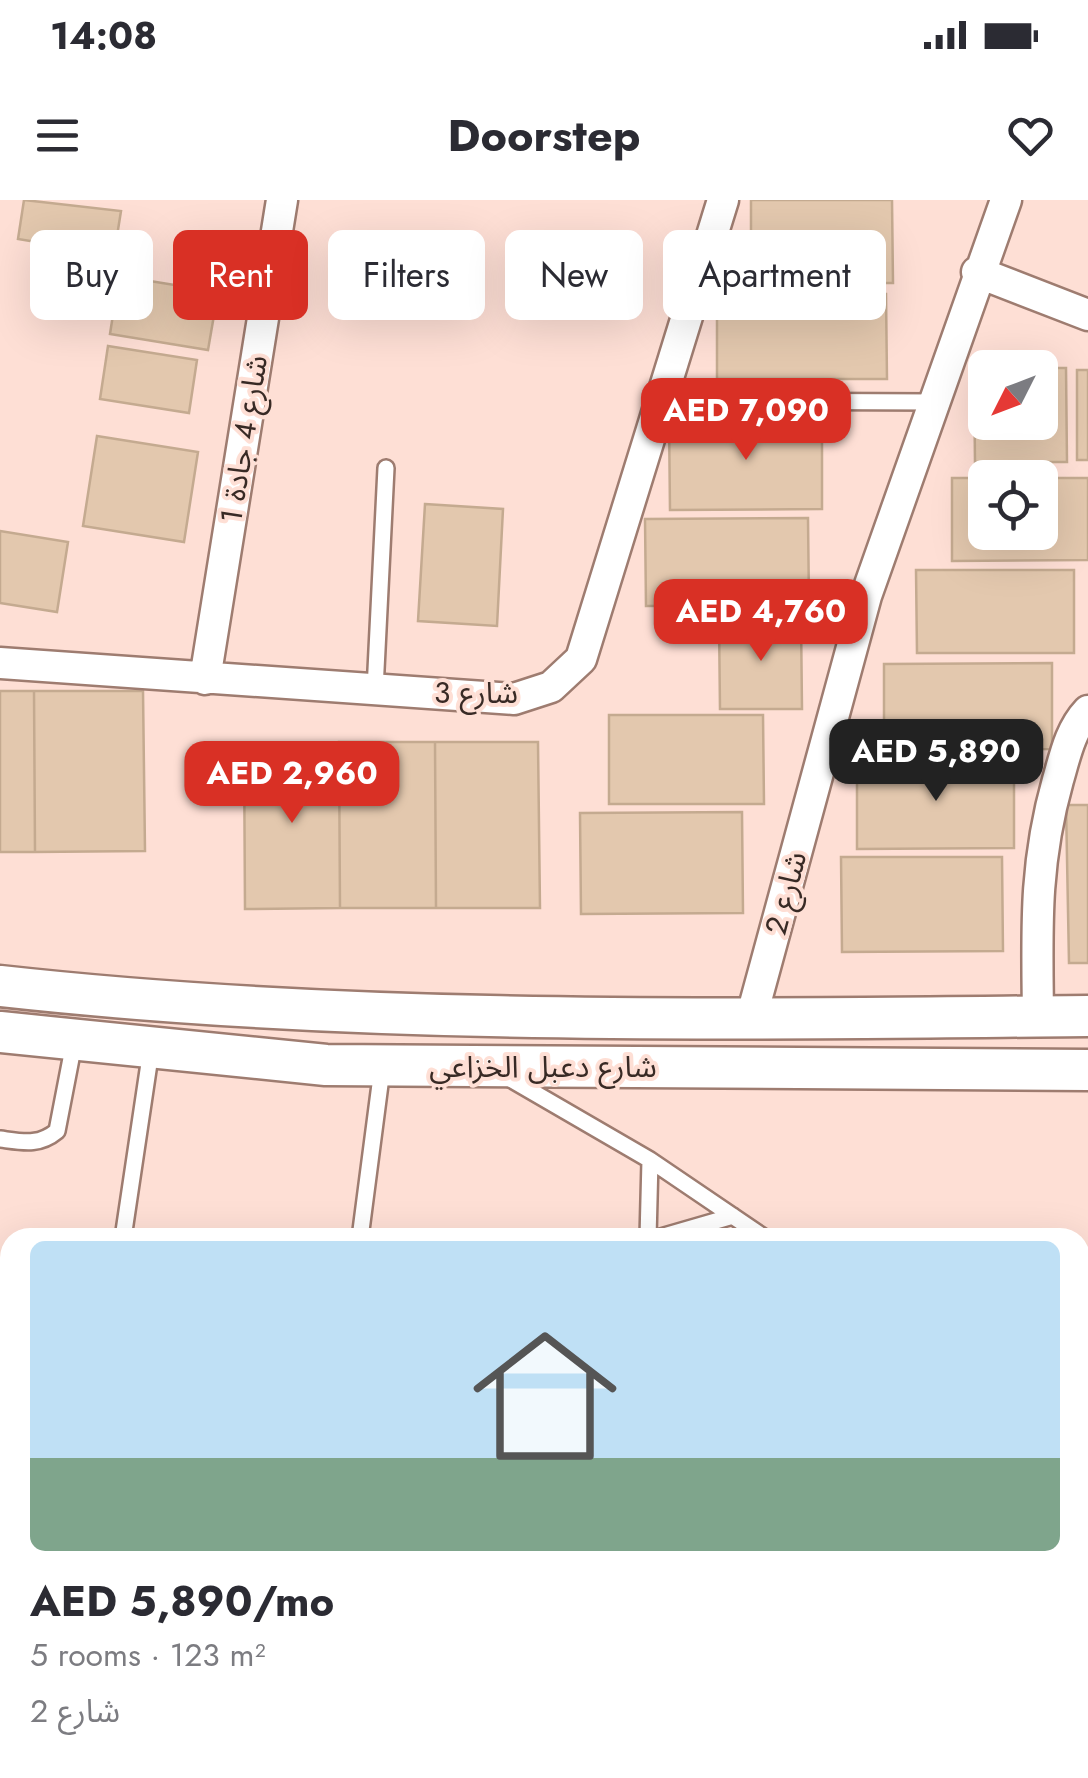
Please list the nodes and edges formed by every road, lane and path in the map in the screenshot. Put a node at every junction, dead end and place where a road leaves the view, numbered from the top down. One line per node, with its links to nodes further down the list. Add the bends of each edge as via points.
1 (282, 200): 10 (street, شارع 4 جادة 1)
2 (722, 200): 6 (street, شارع 3)
3 (1006, 200): 4 (street, شارع 2)
4 (977, 272): 5 (street); 7 (street, شارع 2)
5 (1088, 316)
6 (663, 401): 7 (lane); 11 (street, شارع 3, via 581,659 551,687 514,699)
7 (934, 402): 14 (street, شارع 2, via 866,596)
8 (386, 468): 11 (lane)
9 (0, 663): 10 (street, شارع 3)
10 (205, 679): 11 (street, شارع 3)
11 (375, 690)
12 (1088, 711): 15 (street, via 1068,744 1042,839)
13 (19, 988): 14 (main road, شارع دعبل الخزاعي, via 335,1011); 17 (main road, via 6,1009)
14 (752, 1016): 15 (main road, شارع دعبل الخزاعي)
15 (1038, 1016): 16 (main road, شارع دعبل الخزاعي)
16 (1088, 1016)
17 (12, 1034): 18 (main road, شارع دعبل الخزاعي)
18 (74, 1041): 19 (main road, شارع دعبل الخزاعي); 23 (lane, via 58,1131 31,1143)
19 (150, 1050): 20 (main road, شارع دعبل الخزاعي); 26 (lane)
20 (382, 1066): 21 (main road, شارع دعبل الخزاعي); 27 (lane)
21 (490, 1067): 22 (main road, شارع دعبل الخزاعي); 24 (lane)
22 (1088, 1070)
23 (0, 1139)
24 (650, 1160): 25 (lane); 28 (lane)
25 (733, 1216): 29 (lane); 30 (lane)
26 (124, 1228)
27 (361, 1228)
28 (648, 1228)
29 (692, 1228)
30 (750, 1228)

